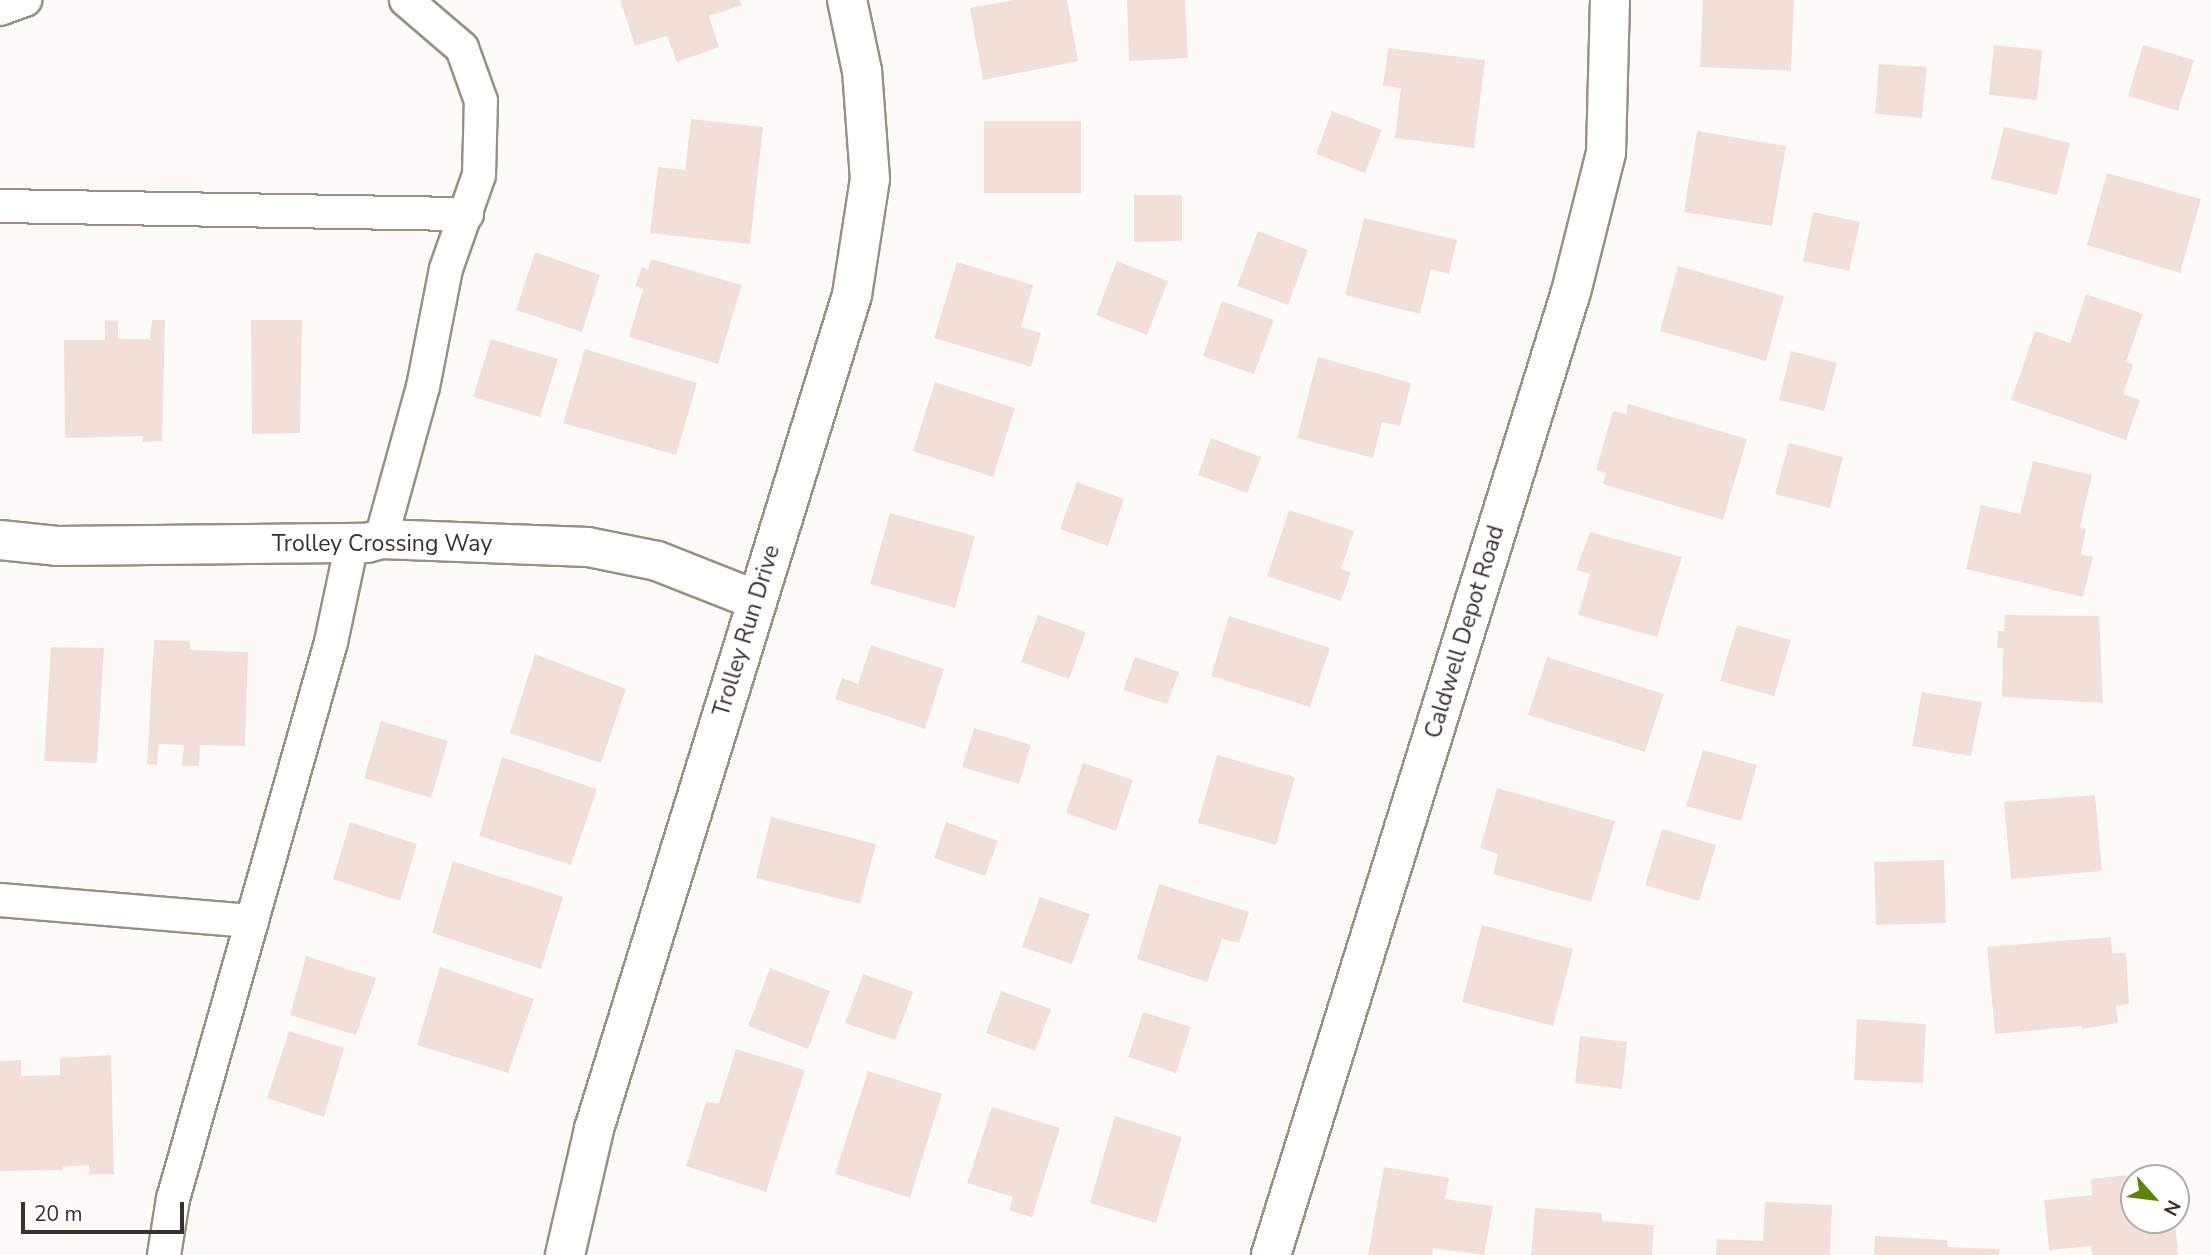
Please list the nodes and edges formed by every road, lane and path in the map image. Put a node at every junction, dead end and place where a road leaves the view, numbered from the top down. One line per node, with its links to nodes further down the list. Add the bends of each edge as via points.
1 (25, 0): 5 (lane)
2 (405, 0): 7 (lane, via 463,48 481,101 479,175)
3 (847, 0): 10 (street, Trolley Run Drive, via 862,71 870,179 852,295)
4 (1611, 0): 15 (street, Caldwell Depot Road, via 1606,153 1571,292)
5 (0, 9)
6 (0, 206): 7 (lane)
7 (467, 214): 9 (lane, via 446,269 423,387)
8 (0, 540): 9 (street, Trolley Crossing Way, via 57,546)
9 (366, 541): 10 (street, Trolley Crossing Way, via 588,547 657,561); 12 (lane, via 331,642)
10 (756, 600): 14 (street, Trolley Run Drive, via 594,1129)
11 (0, 900): 12 (lane)
12 (252, 921): 13 (lane, via 173,1199)
13 (164, 1255)
14 (565, 1255)
15 (1271, 1255)

